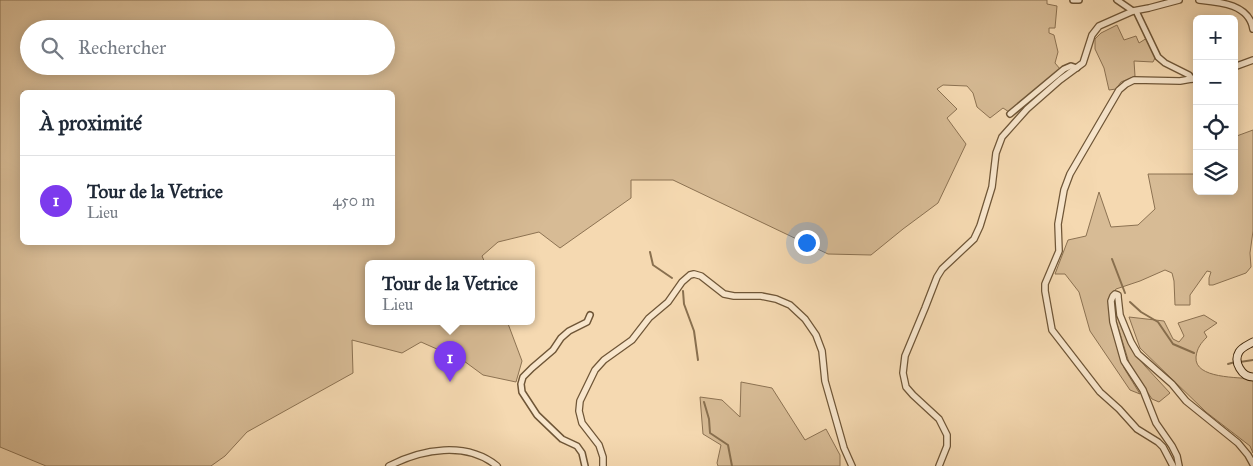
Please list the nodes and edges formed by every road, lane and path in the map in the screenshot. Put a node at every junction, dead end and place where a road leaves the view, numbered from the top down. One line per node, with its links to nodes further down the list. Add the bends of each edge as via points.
1 (1073, 0): 2 (street)
2 (1079, 0)
3 (1117, 0): 6 (street)
4 (1179, 0): 6 (street)
5 (1199, 0): 7 (street, via 1238,8 1247,15)
6 (1135, 11): 10 (street, via 1099,26 1092,35 1083,62); 11 (street, via 1158,57)
7 (1253, 29)
8 (1253, 60): 9 (street)
9 (1238, 66)
10 (1077, 68): 13 (street, via 1071,66 1064,70); 23 (street, via 1028,109 1002,138 980,226 974,239 942,269 905,356 903,373 906,387 939,419 947,435 947,446)
11 (1193, 77)
12 (1193, 78): 24 (street, via 1134,80 1119,90 1064,190 1058,224 1058,251 1045,291 1052,330 1100,392 1137,429 1163,447)
13 (1010, 114)
14 (590, 314): 20 (street, via 587,322 561,338 554,350 523,377 521,384 522,392 537,415 562,439 577,446)
15 (1253, 342): 16 (main road, via 1240,349 1237,357 1242,372)
16 (1253, 377)
17 (1253, 464): 25 (street, via 1238,443 1186,401 1138,354 1120,315 1118,295 1115,294 1111,300 1113,322 1124,361 1172,446)
18 (389, 466): 19 (street, via 414,455 440,450 473,454)
19 (498, 466)
20 (585, 466)
21 (603, 466): 22 (street, via 599,445 582,424 580,401 595,370 632,340 682,282 694,274 724,294 776,298 790,305 805,319 822,350 827,386)
22 (852, 466)
23 (939, 466)
24 (1173, 466)
25 (1179, 466)

